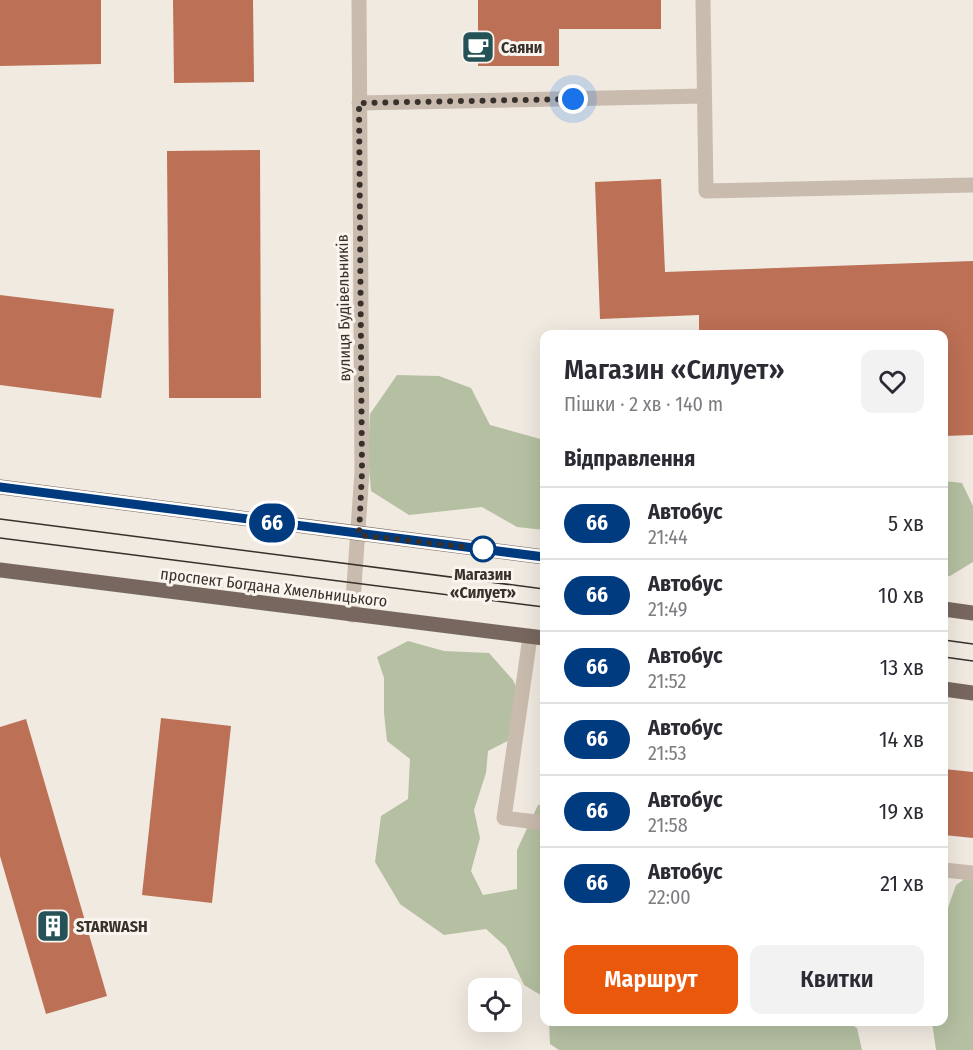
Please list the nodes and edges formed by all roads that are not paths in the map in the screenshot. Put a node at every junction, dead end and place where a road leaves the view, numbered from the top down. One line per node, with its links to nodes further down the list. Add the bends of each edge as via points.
1 (359, 0): 4 (street, вулиця Будівельників)
2 (703, 0): 3 (street)
3 (704, 96): 4 (street); 5 (street, via 706,191)
4 (359, 103): 7 (street, вулиця Будівельників)
5 (973, 185)
6 (0, 487): 7 (main road)
7 (359, 535): 8 (main road); 12 (street, вулиця Будівельників)
8 (540, 557)
9 (0, 570): 12 (main road, проспект Богдана Хмельницького)
10 (948, 610): 11 (main road)
11 (973, 613)
12 (352, 615): 13 (main road, проспект Богдана Хмельницького)
13 (537, 638): 16 (street, via 504,818)
14 (948, 690): 15 (main road)
15 (973, 693)
16 (540, 822)
17 (948, 870): 18 (street)
18 (973, 873)

